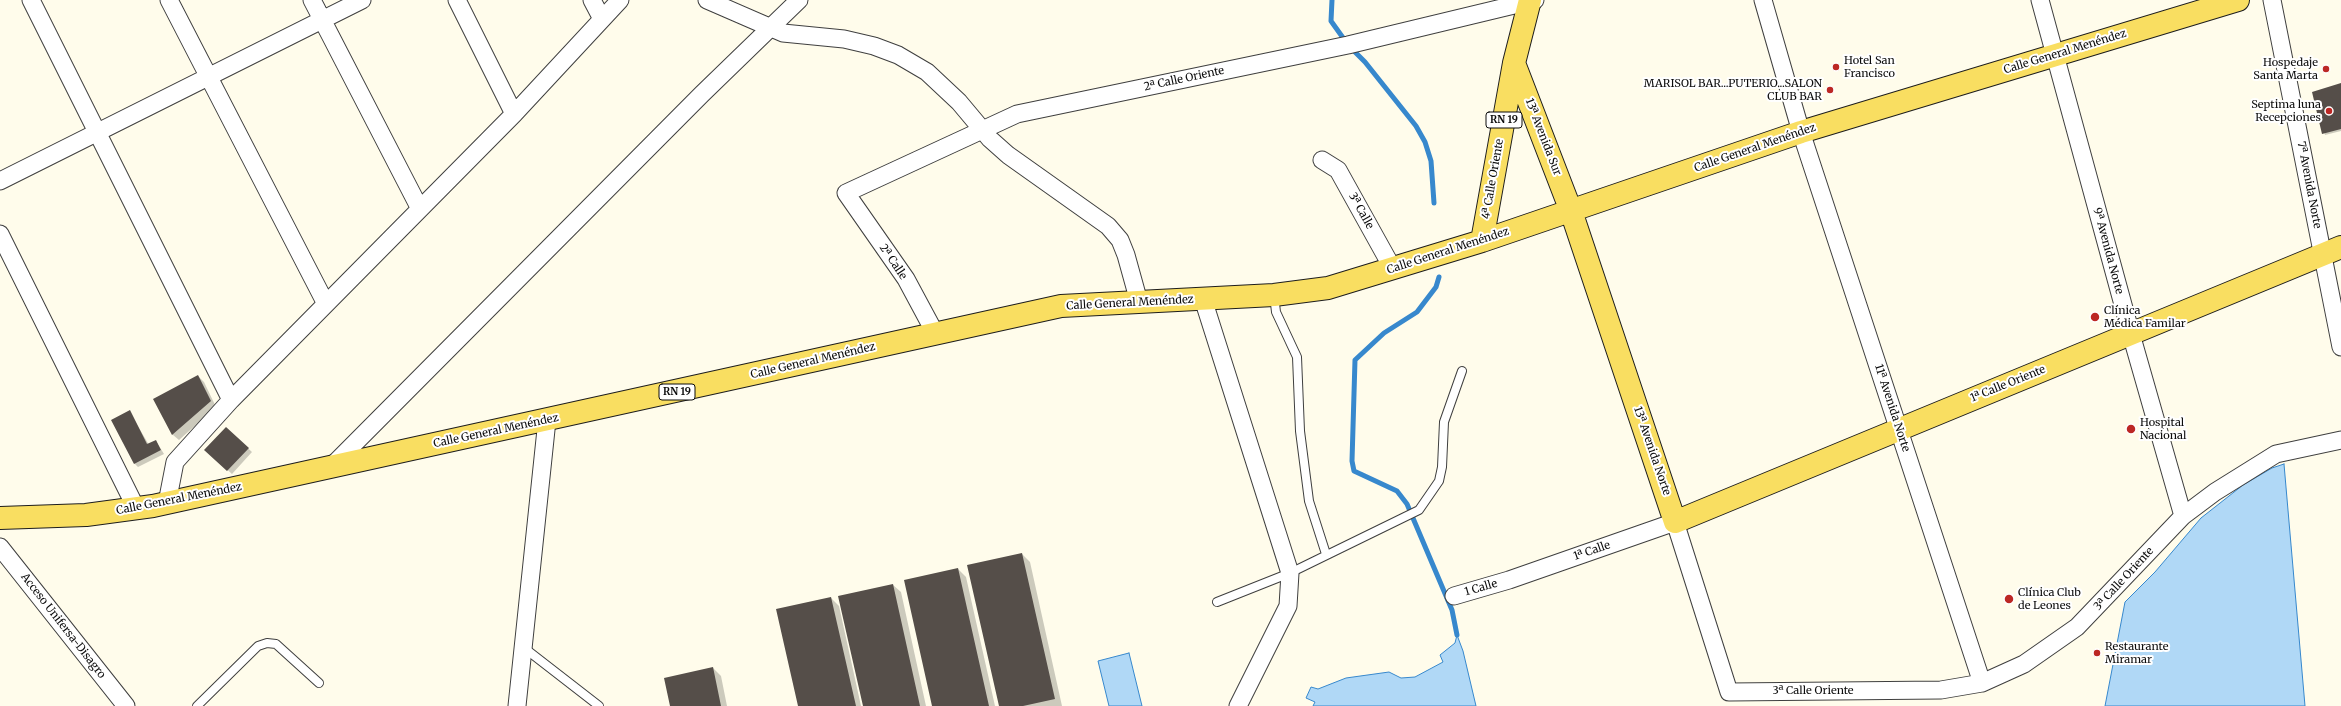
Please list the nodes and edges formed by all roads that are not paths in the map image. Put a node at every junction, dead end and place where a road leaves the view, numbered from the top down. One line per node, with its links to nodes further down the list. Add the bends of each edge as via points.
1 (31, 0): 24 (street)
2 (169, 0): 20 (street)
3 (312, 0): 16 (street)
4 (362, 0): 16 (street)
5 (457, 0): 21 (street)
6 (592, 0): 15 (street)
7 (620, 0): 15 (street)
8 (707, 0): 17 (street)
9 (799, 0): 17 (street)
10 (1532, 0): 19 (main road, 4ª Calle Oriente / RN 19); 22 (street, 2ª Calle Oriente, via 1348,45 1017,114)
11 (1763, 0): 23 (street, 11ª Avenida Norte)
12 (2040, 0): 18 (street, 9ª Avenida Norte)
13 (2238, 0): 18 (main road, Calle General Menéndez)
14 (2272, 0): 32 (street, 7ª Avenida Norte)
15 (602, 19): 21 (street)
16 (322, 20): 20 (street); 28 (street)
17 (770, 29): 22 (street, via 783,33 844,39 898,55 927,72 959,102); 46 (street, via 702,94)
18 (2056, 54): 23 (main road, Calle General Menéndez); 39 (street, 9ª Avenida Norte)
19 (1514, 63): 29 (main road, 13ª Avenida Sur); 31 (main road, 4ª Calle Oriente / RN 19)
20 (209, 77): 24 (street); 37 (street)
21 (514, 114): 28 (street)
22 (982, 130): 27 (street, 2ª Calle Oriente); 36 (street, via 1008,155 1108,226 1120,240)
23 (1801, 132): 29 (main road, Calle General Menéndez); 44 (street, 11ª Avenida Norte)
24 (97, 133): 26 (street); 42 (street)
25 (1322, 160): 33 (street, 3ª Calle, via 1338,170)
26 (0, 181)
27 (846, 193): 38 (street, 2ª Calle, via 906,279)
28 (420, 209): 37 (street)
29 (1571, 211): 31 (main road, Calle General Menéndez); 51 (main road, 13ª Avenida Norte)
30 (0, 234): 48 (street)
31 (1482, 240): 33 (main road, Calle General Menéndez / RN 19)
32 (2332, 251): 39 (main road, 1ª Calle Oriente); 40 (street, 7ª Avenida Norte)
33 (1393, 269): 34 (main road, Calle General Menéndez / RN 19, via 1328,288)
34 (1274, 294): 35 (main road, Calle General Menéndez / RN 19); 53 (lane, via 1276,312 1297,357 1300,431 1309,501)
35 (1203, 299): 36 (main road, Calle General Menéndez / RN 19); 54 (street)
36 (1140, 302): 38 (main road, Calle General Menéndez / RN 19, via 1061,306)
37 (326, 304): 42 (street)
38 (935, 334): 43 (main road, Calle General Menéndez / RN 19)
39 (2131, 334): 44 (main road, 1ª Calle Oriente); 49 (street, 9ª Avenida Norte)
40 (2341, 347)
41 (1462, 371): 53 (lane, via 1444,422 1439,481 1422,506 1382,530)
42 (231, 400): 47 (street, via 175,462)
43 (547, 420): 46 (main road, Calle General Menéndez / RN 19); 58 (street)
44 (1899, 430): 51 (main road, 1ª Calle Oriente); 59 (street, 11ª Avenida Norte)
45 (2341, 440): 49 (street, 3ª Calle Oriente, via 2276,454 2215,492)
46 (332, 466): 47 (main road, Calle General Menéndez / RN 19)
47 (167, 503): 48 (main road, Calle General Menéndez / RN 19)
48 (136, 508): 50 (main road, Calle General Menéndez / RN 19, via 86,515)
49 (2183, 516): 59 (street, 3ª Calle Oriente, via 2077,627 2024,664)
50 (0, 518)
51 (1675, 522): 55 (street, 1ª Calle); 61 (street, 13ª Avenida Norte)
52 (0, 546): 62 (street, Acceso Unifersa-Disagro)
53 (1326, 554): 54 (lane)
54 (1290, 573): 57 (lane); 66 (street, via 1288,606)
55 (1509, 580): 56 (street, 1 Calle)
56 (1454, 596)
57 (1217, 602)
58 (523, 647): 64 (street); 65 (lane)
59 (1982, 683): 61 (street, 3ª Calle Oriente, via 1941,690)
60 (319, 684): 63 (lane, via 276,644 267,643 258,646)
61 (1728, 692)
62 (126, 706)
63 (197, 706)
64 (517, 706)
65 (599, 706)
66 (1238, 706)

